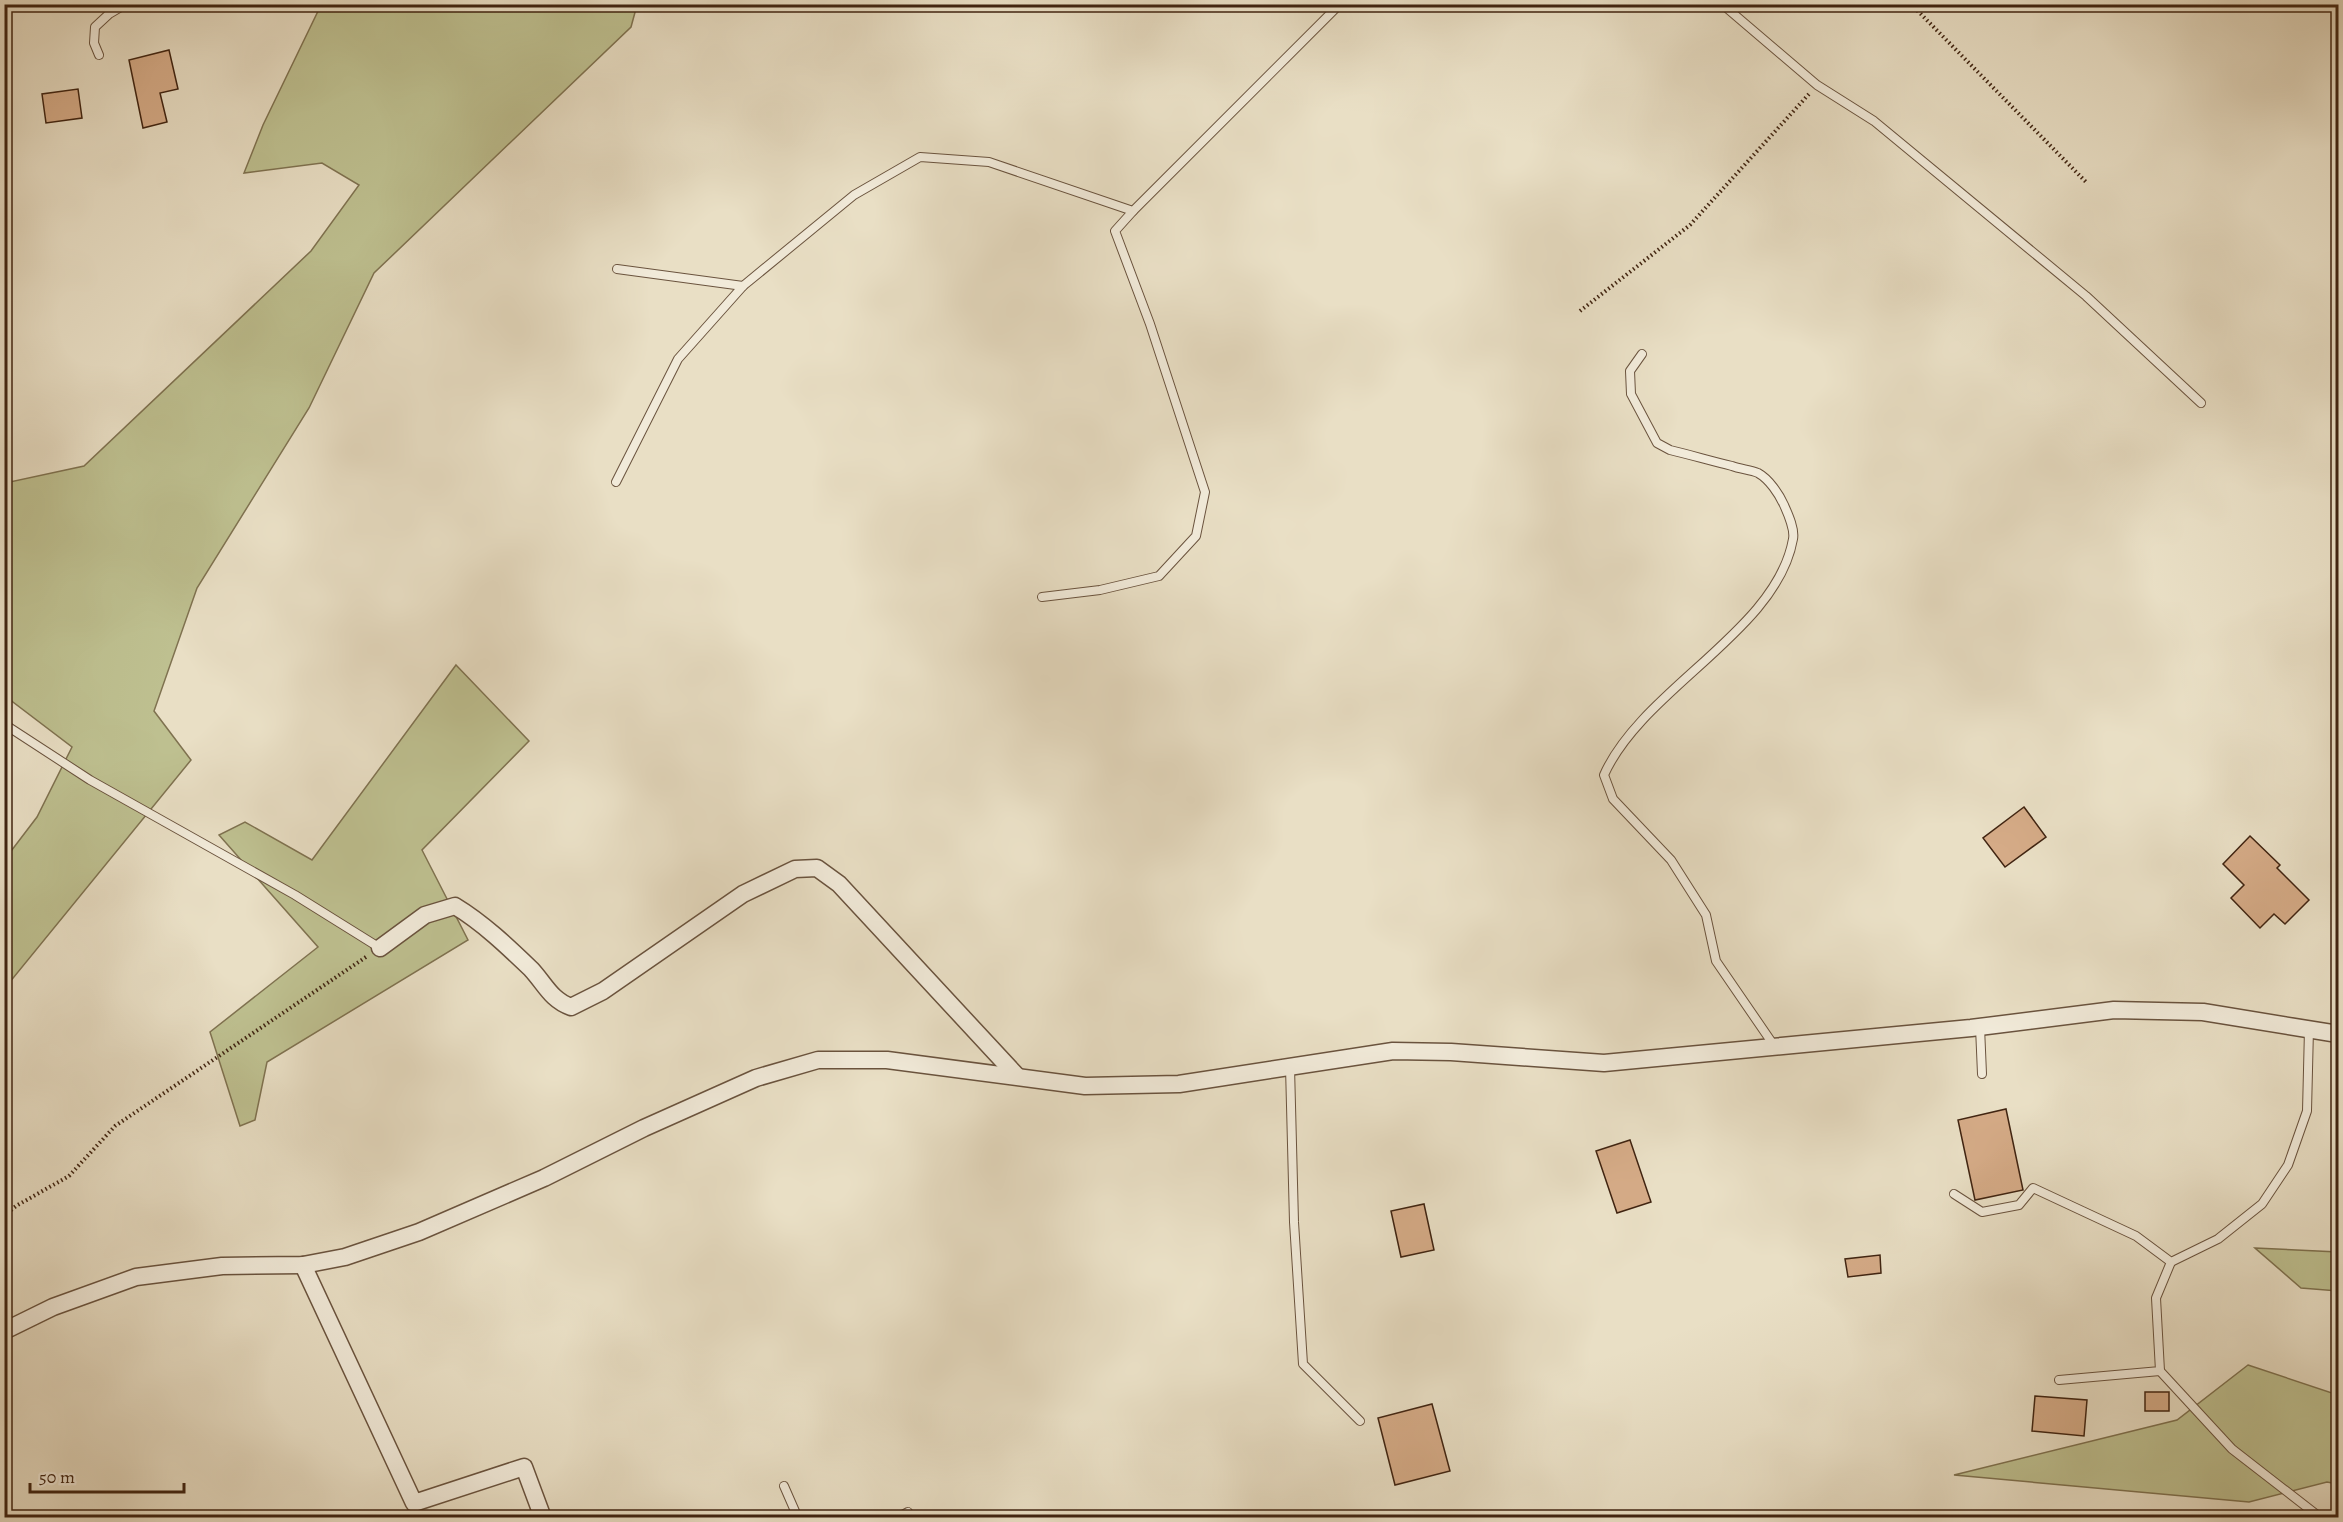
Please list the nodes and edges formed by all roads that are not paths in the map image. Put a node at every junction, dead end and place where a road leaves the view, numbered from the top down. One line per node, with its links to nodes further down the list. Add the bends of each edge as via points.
1 (126, 4): 4 (lane, via 95,27 94,43)
2 (1340, 4): 5 (lane)
3 (1722, 4): 9 (lane, via 1817,85 1874,121 2077,288)
4 (99, 55)
5 (1133, 211): 7 (lane, via 989,162 920,157 854,195); 11 (lane, via 1115,231 1205,492 1196,536 1159,576 1100,590)
6 (617, 269): 7 (lane)
7 (744, 286): 10 (lane, via 678,359)
8 (1642, 354): 17 (lane, via 1630,371 1631,394 1657,443 1760,474 1778,493 1789,515 1793,537 1786,561 1768,594 1743,624 1665,696 1612,757 1604,775 1613,799 1671,860 1706,915 1716,961)
9 (2201, 403)
10 (616, 482)
11 (1042, 597)
12 (4, 723): 13 (lane, via 90,780 296,895)
13 (380, 948): 20 (street, via 425,915 455,906 477,920 533,971 559,1003 571,1007 603,991 742,894 795,868 817,868 838,884)
14 (1980, 1027): 15 (street, via 2114,1010 2203,1012); 17 (street); 19 (lane)
15 (2309, 1029): 16 (street); 22 (lane, via 2307,1111 2288,1165 2262,1204 2218,1239)
16 (2338, 1034)
17 (1776, 1048): 18 (street, via 1604,1063 1393,1051)
18 (1290, 1067): 20 (street, via 1179,1084 1085,1086); 27 (lane, via 1303,1364)
19 (1982, 1074)
20 (1017, 1076): 23 (street, via 887,1060 818,1060 756,1077 544,1178 419,1232 345,1257)
21 (1954, 1194): 22 (lane, via 1982,1212 2019,1205 2033,1188 2136,1236)
22 (2171, 1262): 25 (lane, via 2156,1298)
23 (303, 1265): 24 (street, via 222,1266 136,1277 52,1306); 31 (street, via 414,1503 524,1467)
24 (4, 1331)
25 (2160, 1371): 26 (lane); 30 (lane, via 2232,1449)
26 (2059, 1380)
27 (1360, 1421)
28 (784, 1486): 32 (lane)
29 (908, 1512): 33 (lane)
30 (2317, 1515)
31 (543, 1518)
32 (798, 1518)
33 (897, 1518)

